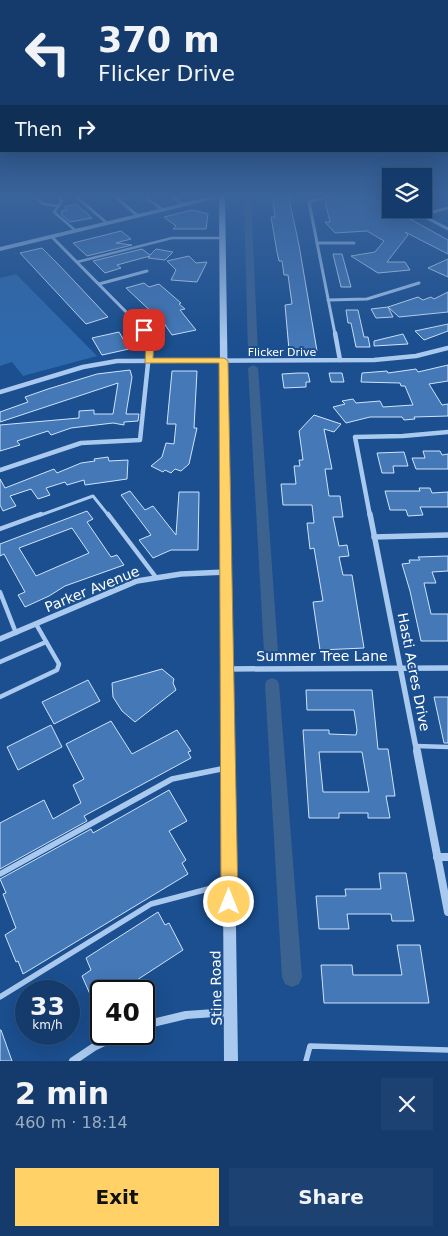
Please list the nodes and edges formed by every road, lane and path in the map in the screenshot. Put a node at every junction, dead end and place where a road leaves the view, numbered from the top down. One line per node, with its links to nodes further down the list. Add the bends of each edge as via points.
1 (317, 243): 11 (street)
2 (22, 244): 6 (street)
3 (59, 244): 7 (street)
4 (150, 244): 7 (lane)
5 (222, 244): 15 (street, Stine Road)
6 (0, 249)
7 (77, 262): 10 (street)
8 (147, 272): 10 (street)
9 (419, 283): 11 (street, via 367,299)
10 (99, 284): 14 (street, via 144,330 150,344)
11 (328, 300): 13 (street)
12 (448, 348): 13 (street, Flicker Drive, via 396,358)
13 (340, 360): 15 (street, Flicker Drive)
14 (149, 361): 15 (street, Flicker Drive); 16 (street, Flicker Drive, via 117,361 83,367); 18 (street, via 140,440 81,443)
15 (224, 361): 22 (street, Stine Road)
16 (0, 392)
17 (448, 432): 21 (street, Hasti Acres Drive, via 355,437)
18 (0, 470)
19 (0, 529): 23 (lane, via 93,496)
20 (448, 534): 21 (street)
21 (374, 537): 30 (street, Hasti Acres Drive)
22 (226, 572): 23 (street, Parker Avenue); 32 (street, Stine Road)
23 (155, 576): 25 (street, Parker Avenue)
24 (0, 592): 26 (lane)
25 (36, 624): 26 (street, Parker Avenue); 28 (lane)
26 (16, 633): 27 (street, Parker Avenue)
27 (0, 640)
28 (46, 642): 29 (lane); 33 (lane, via 59,664 57,670)
29 (0, 662)
30 (400, 668): 31 (street, Summer Tree Lane); 32 (street, Summer Tree Lane); 34 (street, Hasti Acres Drive)
31 (448, 668)
32 (227, 669): 36 (street, Stine Road)
33 (0, 697)
34 (416, 746): 35 (lane); 37 (street, Hasti Acres Drive)
35 (448, 747)
36 (228, 768): 39 (lane, via 172,779); 40 (street, Stine Road)
37 (437, 857): 38 (street); 41 (street, Hasti Acres Drive)
38 (448, 857)
39 (0, 874)
40 (229, 883): 42 (lane, via 151,904); 43 (street, Stine Road)
41 (448, 912)
42 (0, 997)
43 (230, 1012): 44 (street, via 207,1012); 48 (street, Stine Road)
44 (155, 1022)
45 (98, 1045): 47 (street)
46 (448, 1050): 49 (lane, via 310,1046)
47 (72, 1061)
48 (231, 1061)
49 (306, 1061)

